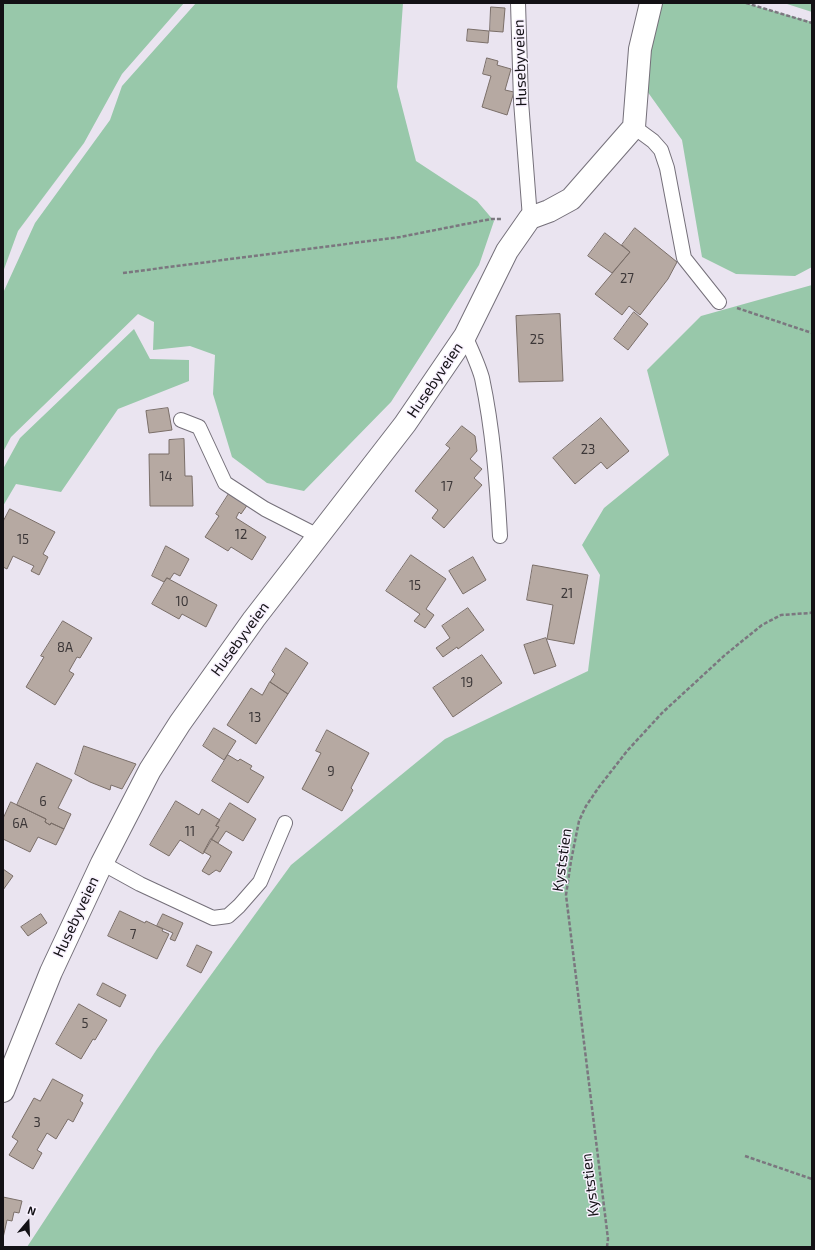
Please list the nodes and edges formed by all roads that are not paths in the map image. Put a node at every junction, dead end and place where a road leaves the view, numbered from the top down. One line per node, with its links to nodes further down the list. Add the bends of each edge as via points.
1 (518, 3): 4 (lane, Husebyveien, via 521,101)
2 (651, 3): 3 (street, via 640,49)
3 (634, 127): 4 (street, via 571,199); 5 (lane, via 661,150 667,168 684,258)
4 (530, 218): 6 (street, Husebyveien, via 506,251)
5 (719, 302)
6 (465, 336): 8 (street, Husebyveien, via 405,424); 9 (lane, via 481,377 491,435)
7 (181, 420): 8 (lane, via 199,428 225,483 265,509)
8 (318, 536): 11 (street, Husebyveien, via 254,619 180,723 150,770)
9 (500, 536)
10 (285, 824): 11 (lane, via 260,882 228,916 213,918 140,884)
11 (102, 862): 12 (street, Husebyveien, via 51,972)
12 (3, 1091)

